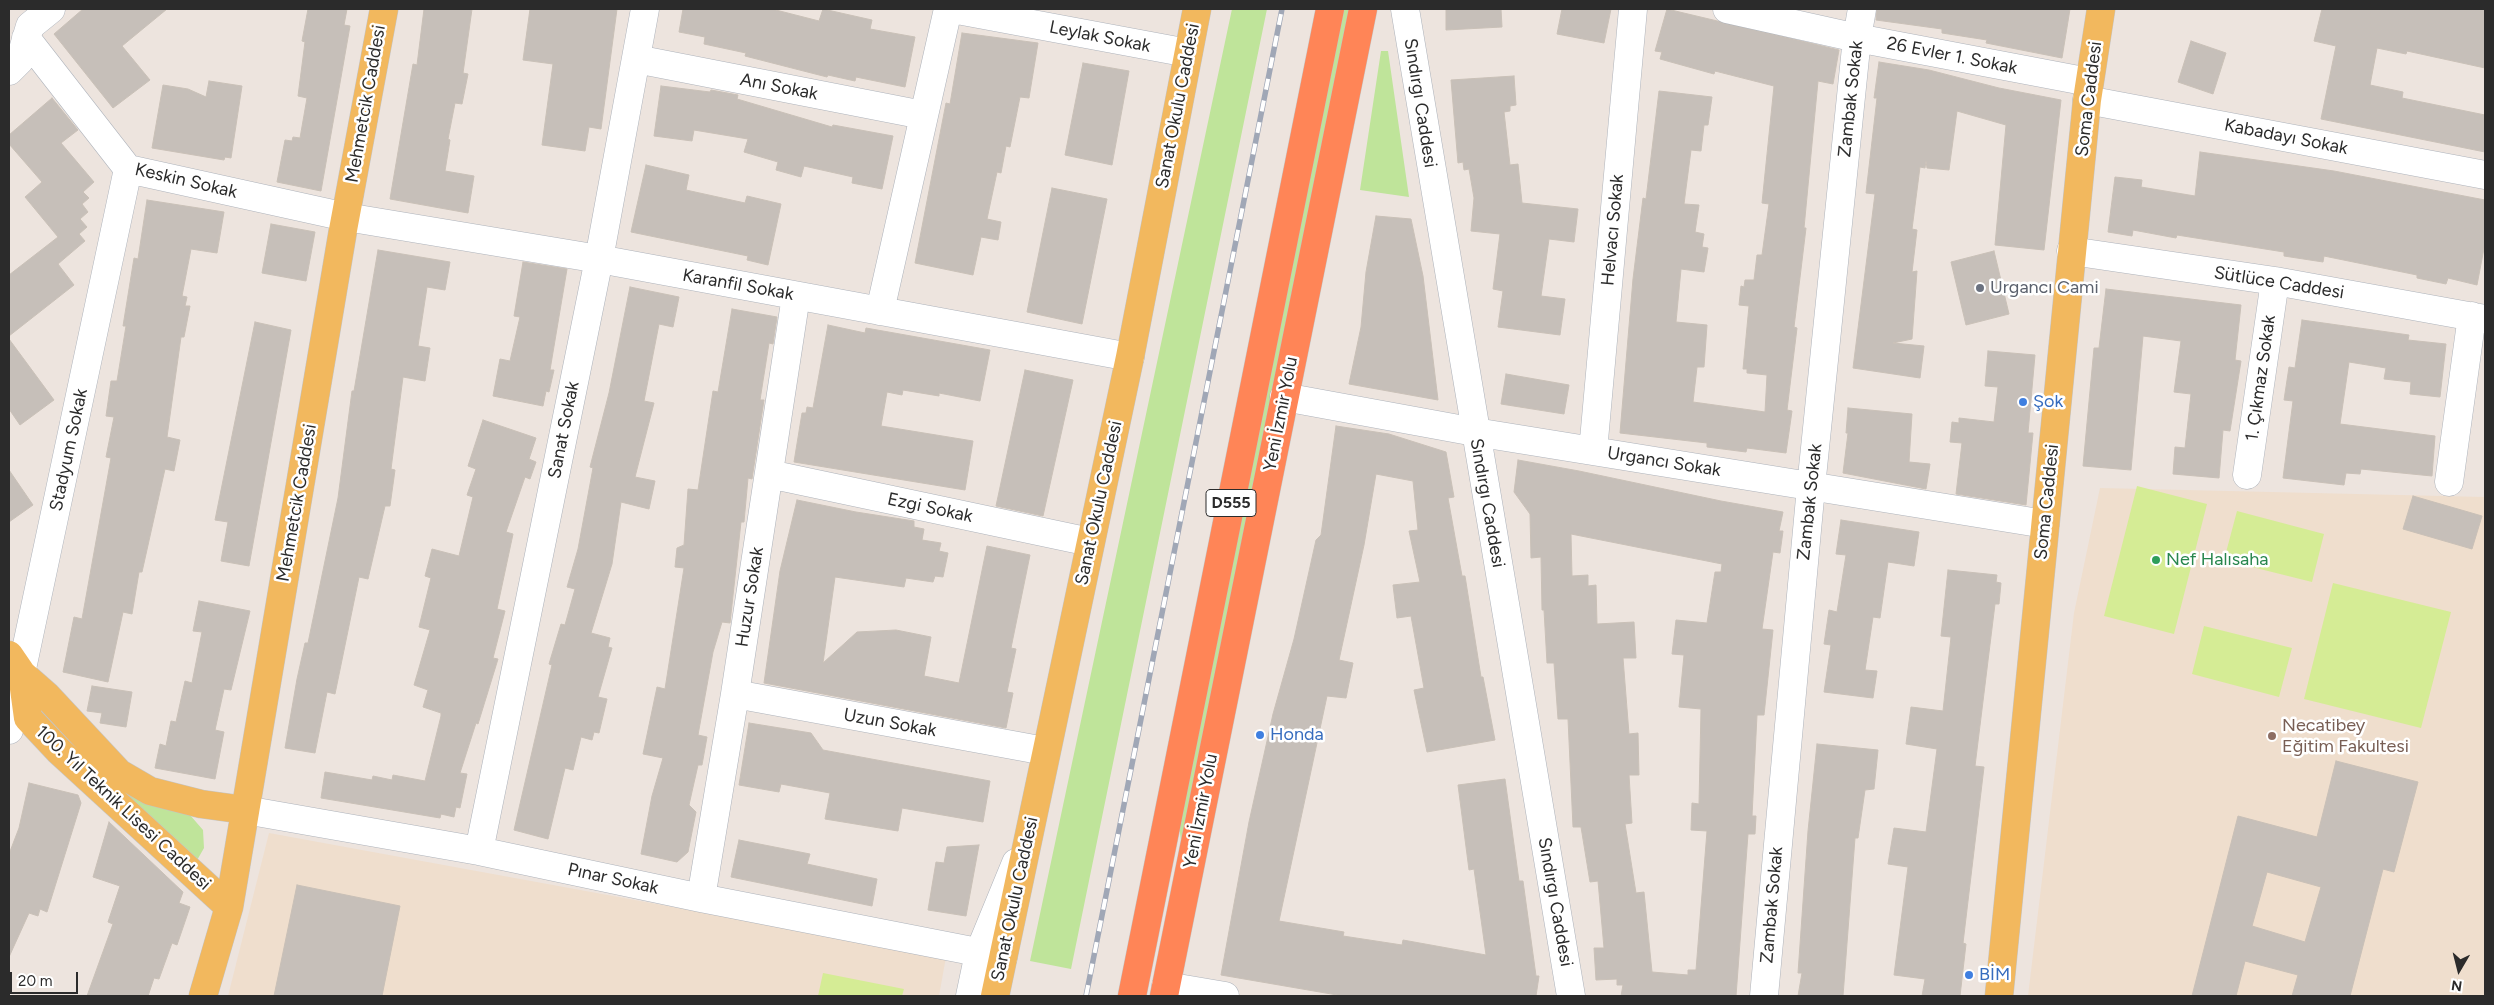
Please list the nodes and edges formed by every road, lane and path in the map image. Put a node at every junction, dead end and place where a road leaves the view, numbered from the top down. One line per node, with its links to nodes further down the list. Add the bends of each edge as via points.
1 (51, 9): 14 (street, via 30,26)
2 (384, 9): 23 (main road, Mehmetcik Caddesi)
3 (645, 9): 17 (street, Sanat Sokak)
4 (948, 9): 20 (street)
5 (952, 9): 16 (street, Leylak Sokak)
6 (1197, 9): 16 (main road, Sanat Okulu Caddesi)
7 (1330, 9): 49 (highway, Yeni İzmir Yolu / D555)
8 (1363, 9): 31 (highway, Yeni İzmir Yolu / D555)
9 (1405, 9): 32 (street, Sındırgı Caddesi)
10 (1633, 9): 33 (street, Helvacı Sokak)
11 (1727, 9): 15 (street, 26 Evler 1. Sokak)
12 (1862, 9): 15 (street, Zambak Sokak)
13 (2101, 9): 19 (main road, Soma Caddesi)
14 (26, 38): 18 (street, via 20,60); 21 (street, Keskin Sokak)
15 (1857, 38): 19 (street, 26 Evler 1. Sokak); 37 (street, Zambak Sokak)
16 (1188, 54): 30 (main road, Sanat Okulu Caddesi)
17 (636, 60): 20 (street, Anı Sokak); 25 (street, Sanat Sokak)
18 (9, 72)
19 (2088, 91): 22 (street, Kabadayı Sokak); 24 (main road, Soma Caddesi)
20 (923, 115): 28 (street)
21 (128, 169): 23 (street, Keskin Sokak); 40 (street, Stadyum Sokak)
22 (2485, 175)
23 (346, 217): 25 (street, Karanfil Sokak); 44 (main road, Mehmetcik Caddesi)
24 (2071, 251): 26 (street, Sütlüce Caddesi); 38 (main road, Soma Caddesi)
25 (599, 260): 27 (street, Karanfil Sokak); 45 (street, Sanat Sokak)
26 (2275, 281): 29 (street, Sütlüce Caddesi); 35 (street, 1. Çıkmaz Sokak)
27 (796, 296): 28 (street, Karanfil Sokak); 34 (street, Huzur Sokak)
28 (880, 311): 30 (street, Karanfil Sokak)
29 (2479, 318): 36 (street)
30 (1130, 356): 39 (main road, Sanat Okulu Caddesi)
31 (1284, 397): 32 (street, Urgancı Sokak); 50 (highway, Yeni İzmir Yolu / D555)
32 (1475, 432): 33 (street, Urgancı Sokak); 55 (street, Sındırgı Caddesi)
33 (1593, 450): 37 (street, Urgancı Sokak)
34 (769, 474): 39 (street, Ezgi Sokak); 41 (street, Huzur Sokak)
35 (2247, 475)
36 (2449, 482)
37 (1812, 487): 38 (street, Urgancı Sokak); 56 (street, Zambak Sokak)
38 (2044, 524): 57 (main road, Soma Caddesi)
39 (1090, 542): 43 (main road, Sanat Okulu Caddesi)
40 (15, 664): 42 (street, Stadyum Sokak); 44 (main road, 100. Yıl Teknik Lisesi Caddesi, via 119,773 150,792); 47 (main road, 100. Yıl Teknik Lisesi Caddesi, via 28,718 58,750)
41 (735, 694): 43 (street, Uzun Sokak); 46 (street, Huzur Sokak)
42 (9, 730)
43 (1045, 751): 48 (main road, Sanat Okulu Caddesi, via 1028,834)
44 (245, 810): 45 (street, Pınar Sokak); 47 (main road, Mehmetcik Caddesi)
45 (479, 851): 46 (street, Pınar Sokak)
46 (701, 898): 48 (street, Pınar Sokak)
47 (229, 907): 51 (main road, Mehmetcik Caddesi)
48 (991, 955): 52 (street); 53 (main road, Sanat Okulu Caddesi)
49 (1134, 988): 50 (highway)
50 (1165, 991): 54 (street)
51 (203, 996)
52 (970, 996)
53 (995, 996)
54 (1225, 996)
55 (1571, 996)
56 (1764, 996)
57 (1999, 996)

